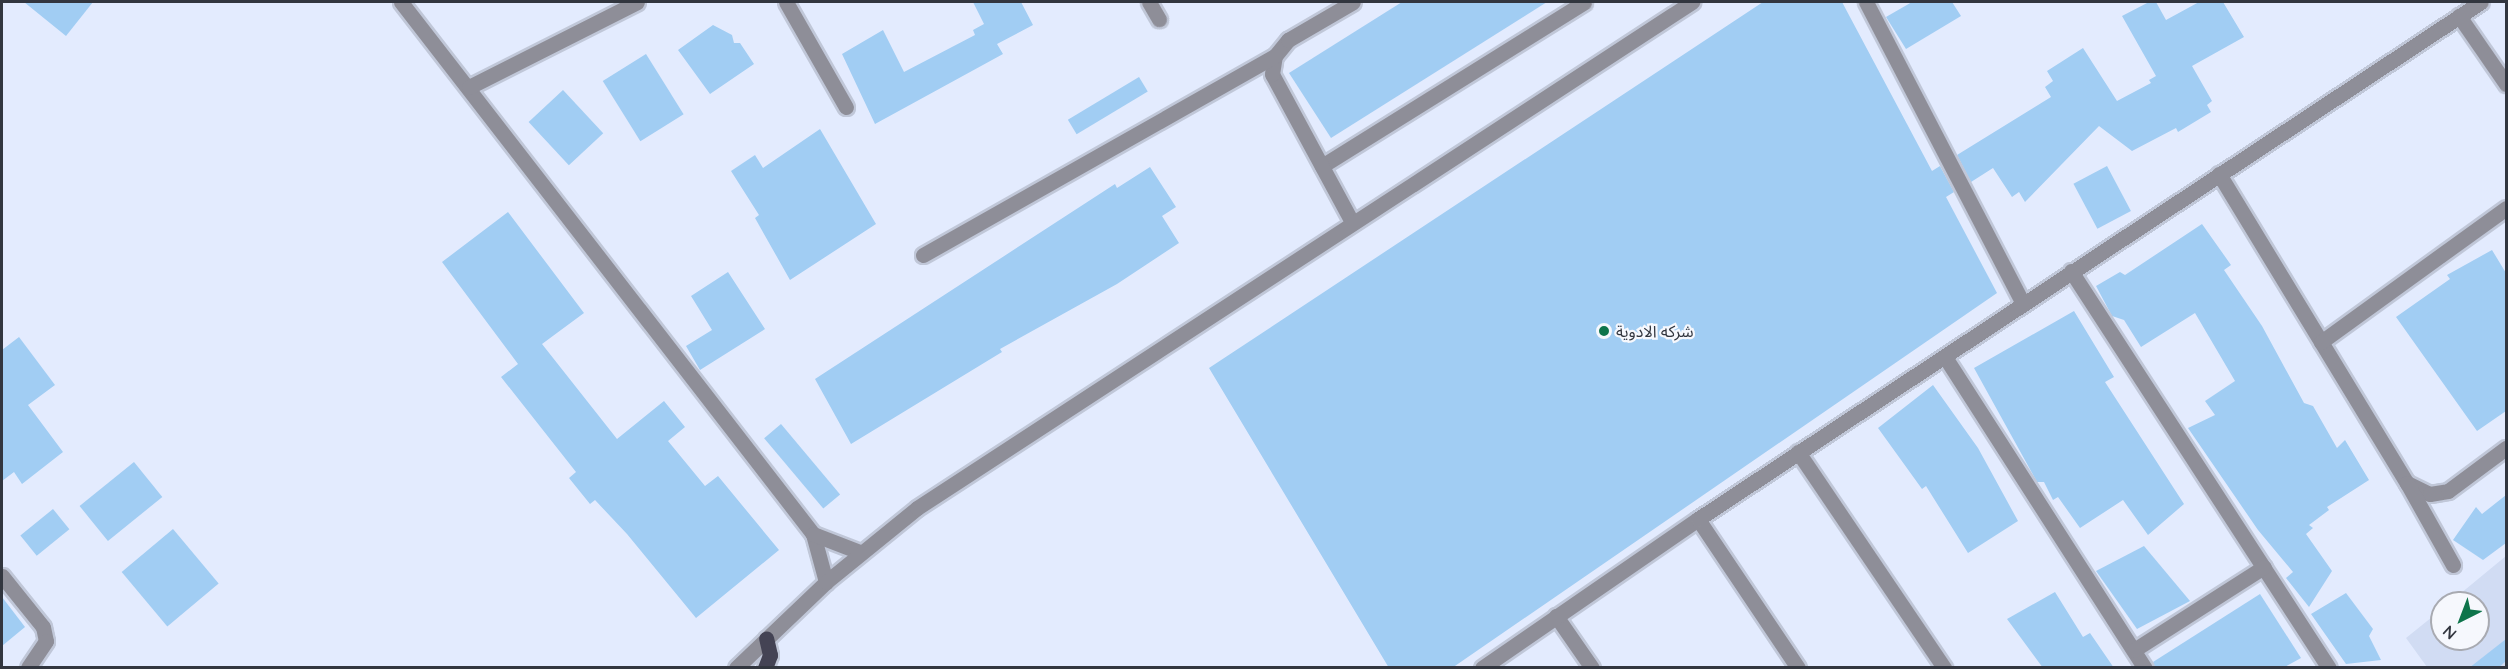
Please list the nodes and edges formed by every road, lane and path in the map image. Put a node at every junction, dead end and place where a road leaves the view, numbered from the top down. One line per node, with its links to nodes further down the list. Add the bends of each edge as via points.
1 (401, 2): 14 (street)
2 (637, 2): 14 (street)
3 (786, 2): 15 (street)
4 (1149, 2): 11 (street)
5 (1353, 2): 12 (street, via 1288,40)
6 (1584, 2): 16 (street)
7 (1692, 2): 19 (street)
8 (1866, 2): 22 (street)
9 (2481, 2): 10 (street)
10 (2459, 16): 13 (street); 17 (street)
11 (1159, 19)
12 (1275, 56): 16 (street, via 1272,74); 20 (street)
13 (2506, 84)
14 (469, 87): 29 (street)
15 (846, 107)
16 (1322, 166): 19 (street)
17 (2220, 174): 21 (street); 23 (street)
18 (2506, 208): 23 (street)
19 (1352, 222): 30 (street, via 954,483)
20 (922, 255)
21 (2072, 271): 22 (street); 32 (street)
22 (2024, 304): 24 (street)
23 (2321, 342): 27 (street)
24 (1945, 357): 26 (street); 37 (street)
25 (2506, 448): 27 (street, via 2448,491 2430,494)
26 (1798, 452): 28 (street); 44 (street)
27 (2407, 483): 31 (street)
28 (1698, 519): 35 (street); 43 (street)
29 (813, 534): 30 (street); 34 (street)
30 (860, 552): 34 (street)
31 (2453, 565)
32 (2264, 567): 37 (street); 46 (street)
33 (2, 576): 38 (street, via 43,627 46,641)
34 (826, 582): 36 (street)
35 (1556, 616): 41 (street); 42 (street)
36 (766, 638): 39 (street); 40 (main road, via 770,655)
37 (2134, 650): 45 (street)
38 (28, 668)
39 (736, 668)
40 (765, 668)
41 (1482, 668)
42 (1592, 668)
43 (1798, 668)
44 (1944, 668)
45 (2145, 668)
46 (2329, 668)

